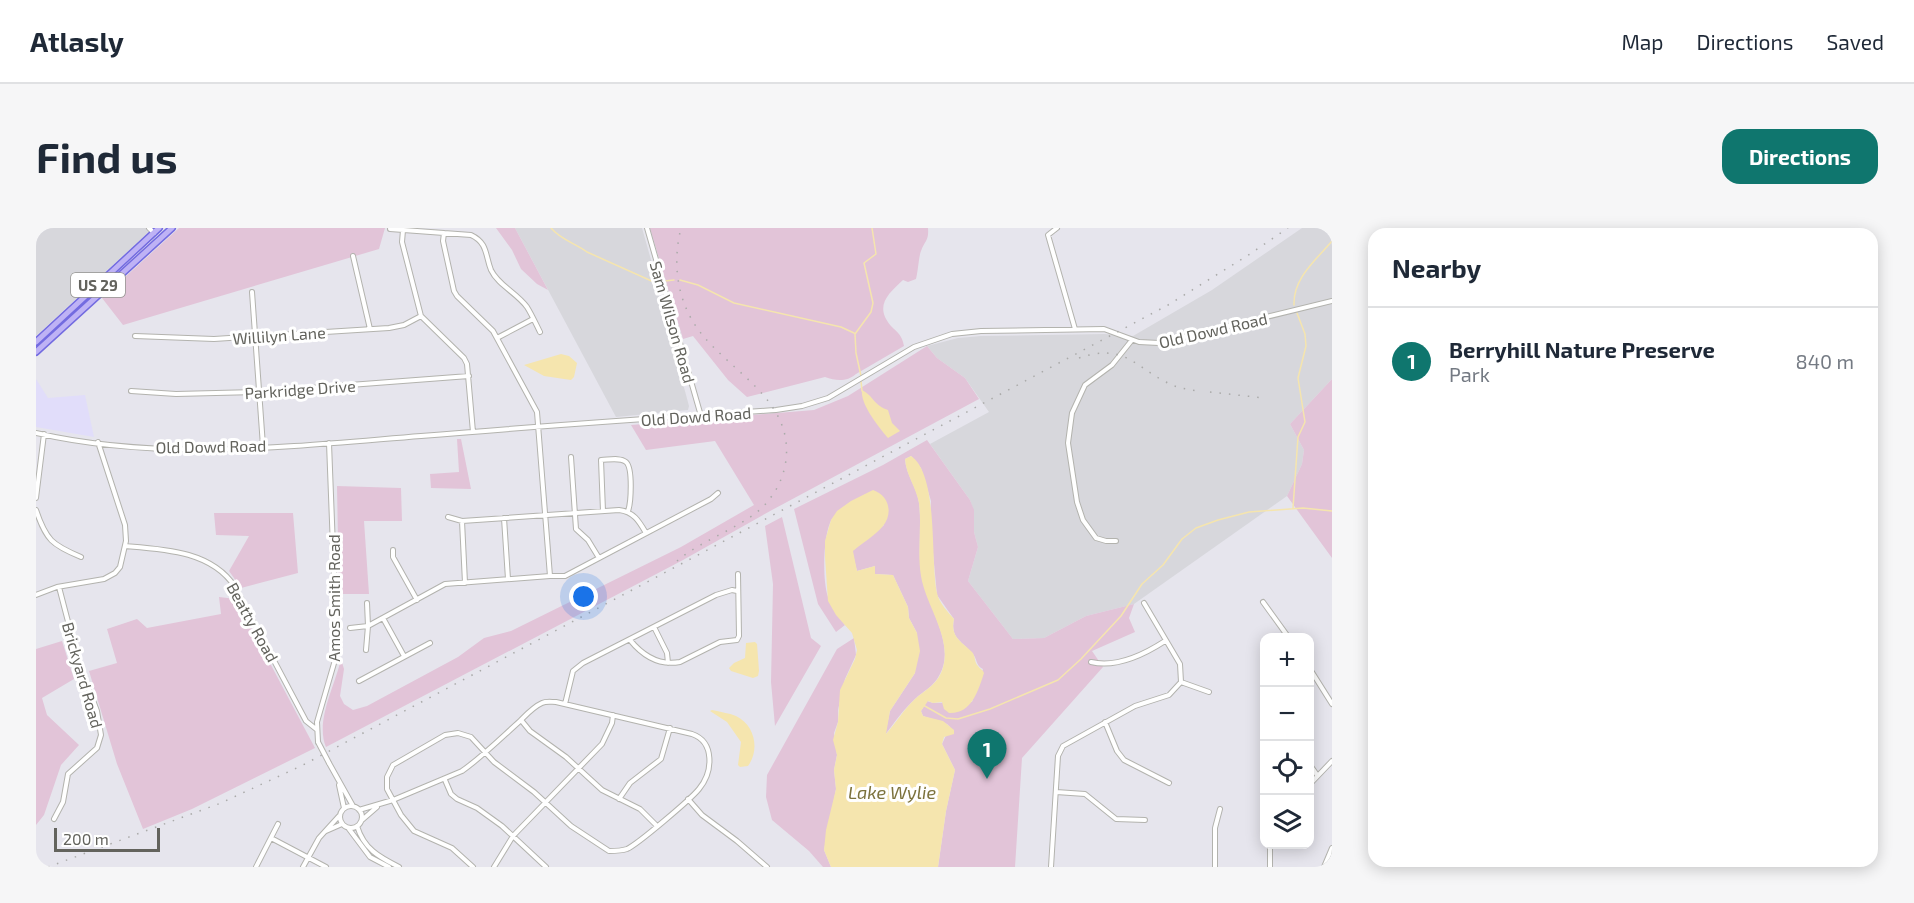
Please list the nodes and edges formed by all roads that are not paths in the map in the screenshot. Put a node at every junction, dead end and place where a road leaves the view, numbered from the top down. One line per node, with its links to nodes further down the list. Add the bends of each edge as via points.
1 (159, 228): 7 (main road, US 29)
2 (172, 228): 22 (main road, US 29)
3 (647, 228): 26 (street, Sam Wilson Road)
4 (1057, 228): 15 (street, via 1048,235)
5 (390, 229): 6 (street)
6 (403, 230): 8 (street); 12 (street, via 402,242)
7 (152, 231): 21 (main road, US 29)
8 (444, 233): 13 (street, via 471,235 481,242 495,276 526,306); 19 (street, via 454,291)
9 (353, 256): 14 (street)
10 (252, 292): 18 (street)
11 (1332, 301): 20 (street, Old Dowd Road, via 1164,342)
12 (421, 316): 14 (street, Willilyn Lane, via 404,325); 23 (street, via 464,358)
13 (533, 319): 16 (street); 19 (street)
14 (370, 329): 18 (street, Willilyn Lane)
15 (1075, 329): 20 (street, Old Dowd Road, via 1104,329); 26 (street, Old Dowd Road, via 952,334 918,344 828,398 802,406)
16 (540, 332)
17 (135, 336): 18 (street, Willilyn Lane)
18 (255, 337): 25 (street)
19 (497, 338): 27 (street, via 537,412)
20 (1132, 340): 46 (street, via 1112,365 1085,385 1072,413 1068,443 1083,520 1096,538)
21 (36, 342)
22 (36, 352)
23 (469, 376): 25 (street, Parkridge Drive); 28 (street)
24 (131, 392): 25 (street, Parkridge Drive)
25 (259, 392): 33 (street)
26 (700, 416): 27 (street, Old Dowd Road)
27 (540, 427): 28 (street, Old Dowd Road); 41 (street)
28 (473, 432): 32 (street, Old Dowd Road)
29 (36, 433): 30 (street, Old Dowd Road)
30 (44, 434): 31 (street, Old Dowd Road); 36 (street)
31 (98, 442): 33 (street, Old Dowd Road, via 172,448); 47 (street, via 124,519)
32 (329, 443): 33 (street, Old Dowd Road); 84 (street, Amos Smith Road, via 337,653)
33 (263, 446)
34 (571, 457): 40 (street)
35 (718, 493): 45 (street)
36 (36, 498)
37 (36, 510): 49 (street, via 49,539)
38 (603, 511): 39 (street); 39 (street, via 601,460 619,460 629,467); 40 (street)
39 (628, 511): 45 (street, via 636,516)
40 (575, 513): 41 (street); 50 (street, via 576,529)
41 (546, 514): 43 (street); 52 (street)
42 (448, 517): 44 (street)
43 (504, 518): 44 (street); 53 (street)
44 (462, 521): 54 (street)
45 (646, 533): 50 (street)
46 (1116, 541)
47 (125, 546): 55 (street, via 120,567 110,576); 84 (street, Beatty Road, via 172,550 225,574 306,721)
48 (393, 550): 58 (street, via 393,557)
49 (81, 557)
50 (599, 558): 52 (street, via 565,576)
51 (738, 574): 56 (street)
52 (550, 576): 53 (street)
53 (508, 579): 54 (street)
54 (465, 583): 58 (street, via 446,584)
55 (59, 588): 57 (street); 105 (street, Brickyard Road, via 101,735 97,748 68,774 63,802)
56 (737, 591): 64 (street, via 724,592); 73 (street, via 737,640 720,642 680,662)
57 (36, 595)
58 (417, 600): 62 (street)
59 (1263, 602): 66 (street)
60 (367, 603): 63 (street)
61 (1144, 603): 68 (street)
62 (383, 618): 63 (street); 71 (street)
63 (368, 626): 65 (street); 70 (street)
64 (654, 627): 67 (street); 73 (street)
65 (350, 628)
66 (1285, 633)
67 (630, 640): 73 (street, via 643,655); 78 (street, via 576,667)
68 (1165, 641): 72 (street, via 1114,662); 76 (street, via 1180,664)
69 (430, 643): 71 (street)
70 (366, 650)
71 (404, 656): 75 (street)
72 (1091, 662)
73 (668, 663)
74 (1314, 675): 79 (street)
75 (359, 681)
76 (1181, 682): 77 (street); 82 (street, via 1169,695 1135,706)
77 (1209, 692)
78 (565, 704): 80 (street); 81 (street, via 542,703)
79 (1332, 704)
80 (614, 715): 83 (street); 87 (street, via 602,744)
81 (521, 720): 85 (street); 87 (street)
82 (1105, 722): 93 (street, via 1124,760); 94 (street, via 1060,749)
83 (670, 728): 95 (street, via 661,759 630,783); 96 (street, via 697,735 709,750 710,762 702,784)
84 (316, 729): 92 (street, Amos Smith Road, bridge, via 318,742)
85 (485, 752): 91 (street); 97 (street, via 465,734 445,735 391,768 386,780); 98 (street)
86 (1332, 761): 89 (street)
87 (578, 767): 95 (street, via 606,794); 98 (street)
88 (1314, 771): 89 (street)
89 (1317, 775): 90 (street)
90 (1314, 778)
91 (445, 780): 97 (street); 114 (street, via 457,799 477,808)
92 (338, 781): 100 (street, Amos Smith Road); 101 (street, Amos Smith Road)
93 (1169, 783)
94 (1056, 792): 107 (street, via 1085,794 1116,819); 128 (street)
95 (619, 799): 110 (street, via 640,809)
96 (688, 799): 110 (street); 127 (street)
97 (393, 800): 99 (street); 124 (street, via 414,831 452,848)
98 (545, 802): 110 (street, via 572,826 616,852 631,847); 114 (street)
99 (380, 805): 103 (street); 106 (street)
100 (353, 806): 101 (street); 103 (street)
101 (344, 808): 104 (street)
102 (1220, 809): 129 (street, via 1215,828)
103 (359, 810): 106 (street)
104 (339, 816): 109 (street); 113 (street)
105 (54, 819)
106 (361, 820): 111 (street)
107 (1145, 820)
108 (278, 824): 115 (street)
109 (342, 824): 112 (street); 113 (street)
110 (656, 825)
111 (357, 826): 112 (street); 123 (street, via 371,851)
112 (348, 828): 122 (street, via 370,857)
113 (323, 833): 118 (street)
114 (513, 836): 125 (street); 126 (street)
115 (271, 838): 118 (street); 119 (street)
116 (1332, 848): 131 (street)
117 (1270, 849): 130 (street)
118 (308, 857): 120 (street); 121 (street)
119 (256, 867)
120 (303, 867)
121 (326, 867)
122 (389, 867)
123 (399, 867)
124 (473, 867)
125 (494, 867)
126 (546, 867)
127 (766, 867)
128 (1052, 867)
129 (1215, 867)
130 (1270, 867)
131 (1324, 867)

